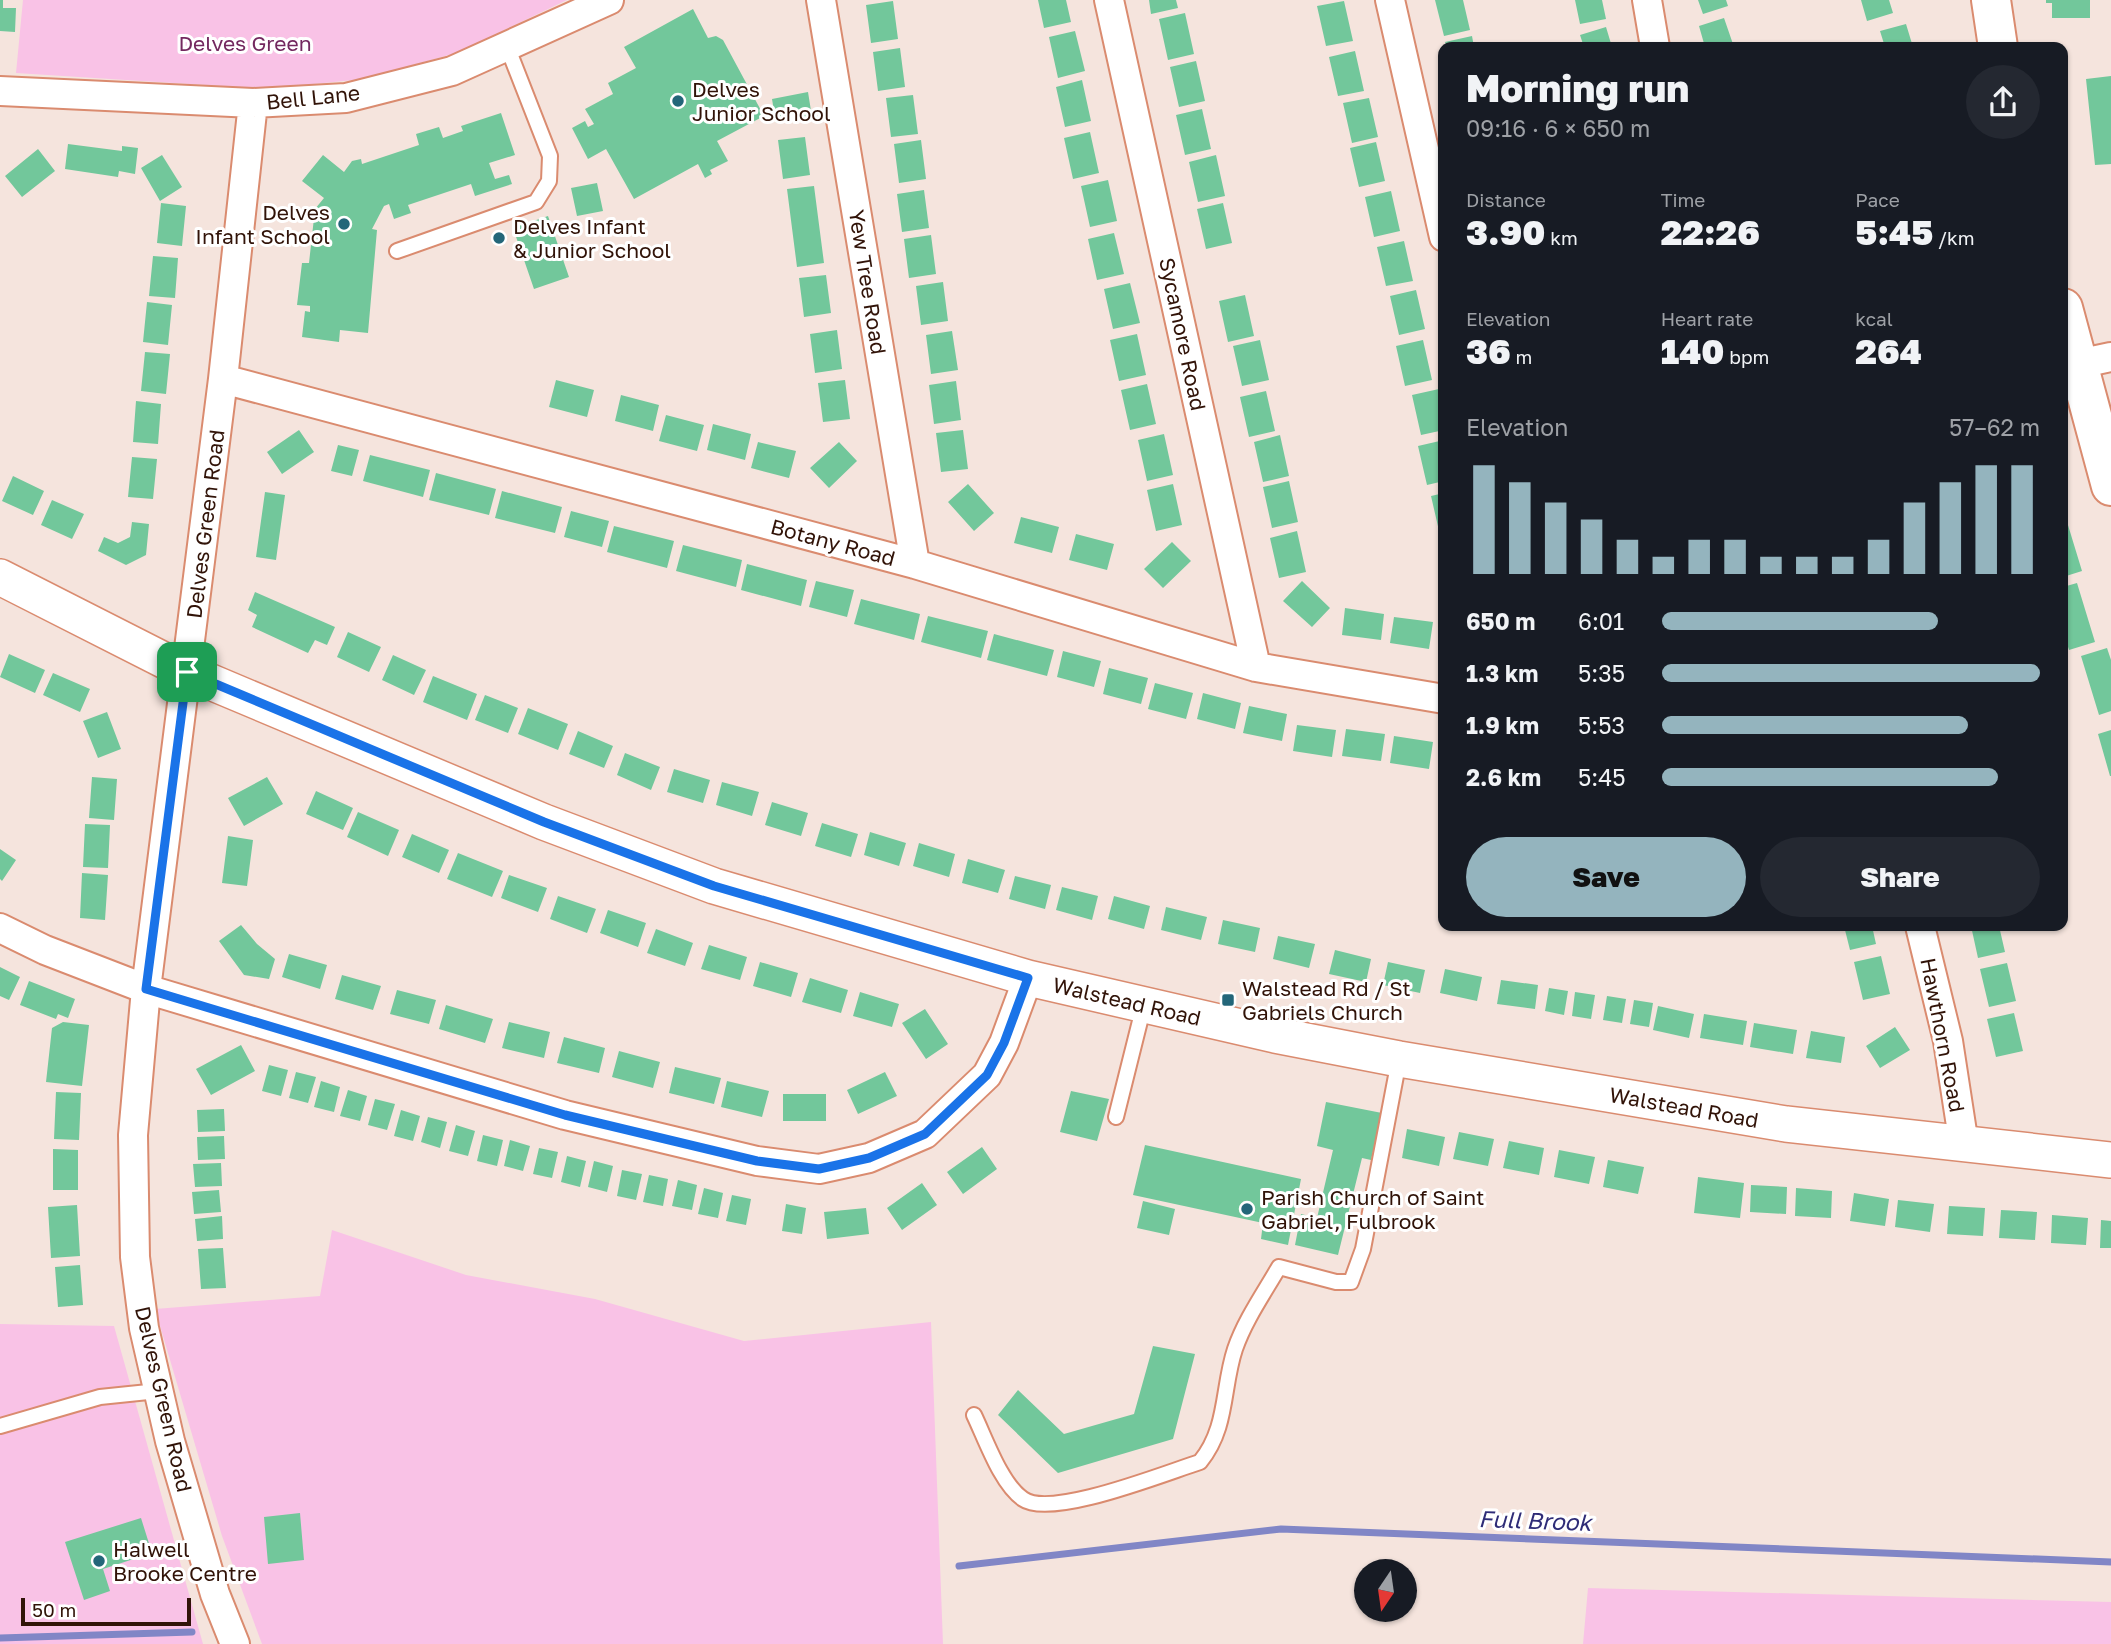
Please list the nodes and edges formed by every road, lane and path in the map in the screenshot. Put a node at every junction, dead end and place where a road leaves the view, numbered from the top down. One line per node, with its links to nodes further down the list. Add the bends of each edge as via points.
1 (609, 0): 9 (street, Bell Lane)
2 (821, 0): 18 (street, Yew Tree Road)
3 (1109, 0): 20 (street, Sycamore Road)
4 (1390, 0): 12 (street)
5 (1647, 0): 7 (street)
6 (1991, 0): 8 (main road)
7 (1655, 42)
8 (1997, 42)
9 (507, 46): 11 (street, Bell Lane, via 452,71 346,98); 13 (lane, via 551,156 549,181 537,202)
10 (0, 91): 11 (street, Bell Lane)
11 (253, 103): 16 (street, Delves Green Road)
12 (1438, 211)
13 (397, 251)
14 (2068, 316): 15 (main road)
15 (2095, 361): 17 (main road)
16 (223, 379): 18 (street, Botany Road); 21 (street, Delves Green Road)
17 (2111, 486)
18 (915, 564): 20 (street, Botany Road)
19 (0, 577): 21 (street, Walstead Road)
20 (1256, 667): 22 (street, Botany Road)
21 (187, 672): 25 (street, Walstead Road, via 544,822 714,886); 26 (street, Delves Green Road)
22 (1438, 698)
23 (0, 928): 26 (street)
24 (1921, 931): 30 (street, Hawthorn Road, via 1948,1041)
25 (1028, 978): 26 (street, via 987,1075 925,1134 869,1158 819,1169 757,1161 565,1115); 27 (street, Walstead Road)
26 (146, 989): 32 (street, Delves Green Road, via 133,1135 135,1257)
27 (1144, 1005): 28 (street, Walstead Road); 29 (lane)
28 (1399, 1059): 30 (street, Walstead Road, via 1786,1124); 33 (lane, via 1363,1249 1351,1282 1279,1267 1235,1349 1221,1426 1200,1462 1067,1504 1044,1506 1024,1501 1009,1486)
29 (1116, 1117)
30 (1964, 1145): 31 (street, Walstead Road)
31 (2111, 1160)
32 (158, 1391): 34 (lane, via 100,1397); 35 (street, Delves Green Road, via 215,1594)
33 (974, 1415)
34 (0, 1426)
35 (235, 1644)

